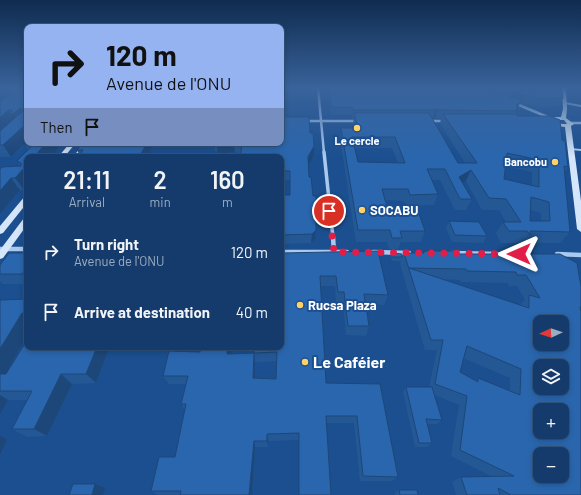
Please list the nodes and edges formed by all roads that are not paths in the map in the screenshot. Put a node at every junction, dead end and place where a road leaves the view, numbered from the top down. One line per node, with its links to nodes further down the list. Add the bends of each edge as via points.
1 (320, 111): 6 (street)
2 (531, 111): 10 (street)
3 (564, 111): 4 (street)
4 (563, 119): 10 (street); 13 (street)
5 (301, 120): 6 (street)
6 (321, 121): 7 (street); 28 (street)
7 (360, 121)
8 (422, 121): 9 (street)
9 (452, 121)
10 (553, 121): 11 (street); 13 (street)
11 (546, 122)
12 (581, 124): 13 (street)
13 (569, 125): 16 (street)
14 (70, 146): 18 (street)
15 (85, 146): 19 (street)
16 (571, 149): 17 (lane); 20 (street)
17 (581, 150)
18 (64, 154)
19 (78, 154)
20 (578, 175): 23 (street)
21 (24, 202): 24 (street)
22 (24, 224): 25 (street)
23 (581, 229)
24 (0, 231)
25 (3, 249): 26 (street); 36 (street)
26 (24, 249)
27 (284, 252): 28 (street)
28 (334, 252): 29 (street)
29 (350, 252)
30 (366, 252): 31 (street)
31 (413, 253)
32 (445, 253): 33 (street)
33 (501, 254)
34 (549, 254): 35 (street)
35 (581, 254)
36 (0, 256)

